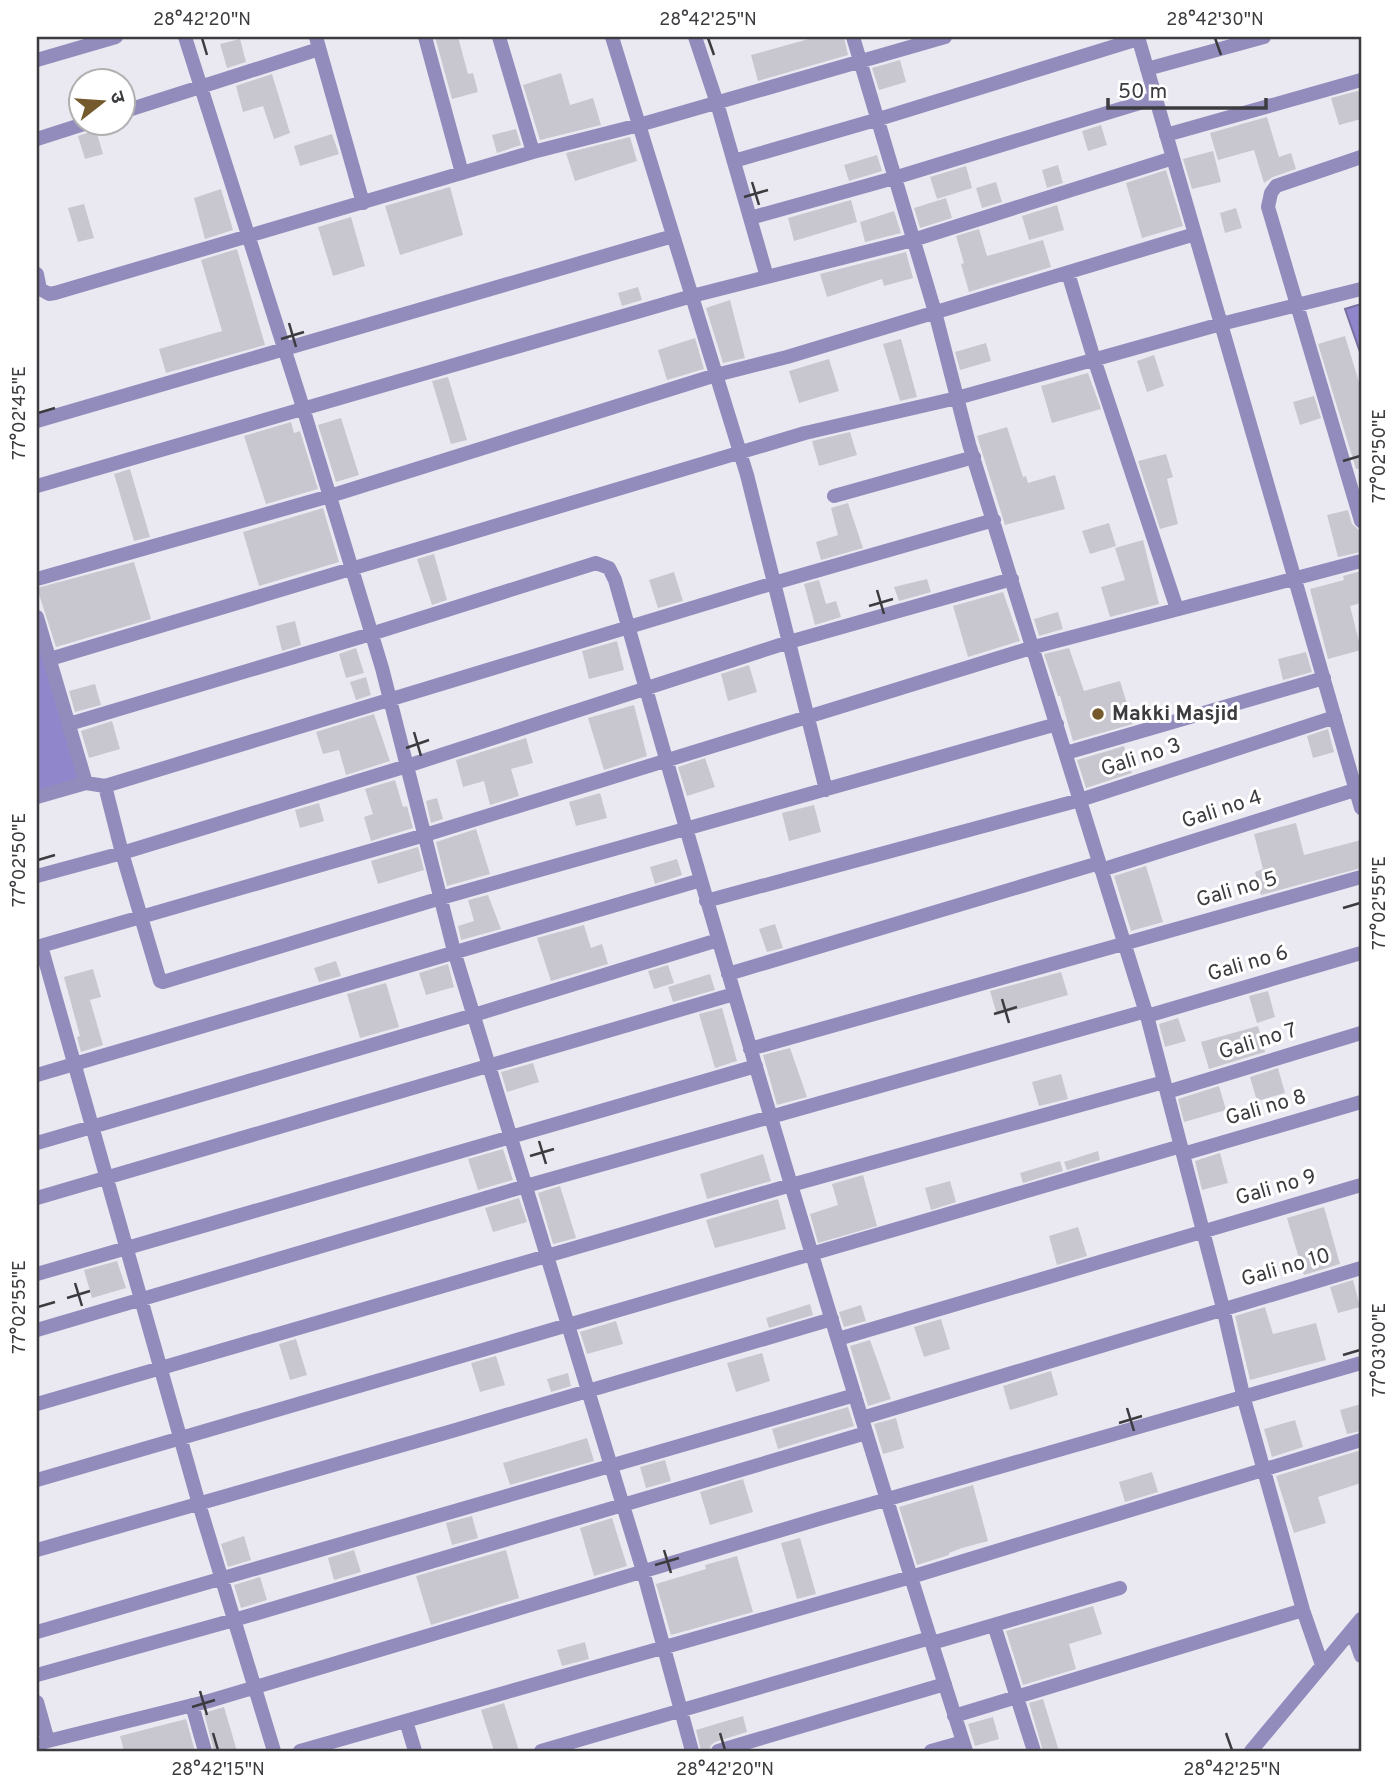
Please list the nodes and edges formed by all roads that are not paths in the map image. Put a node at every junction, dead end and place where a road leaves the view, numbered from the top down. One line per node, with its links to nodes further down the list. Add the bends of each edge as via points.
1 (116, 37): 12 (street)
2 (185, 37): 16 (street)
3 (425, 37): 29 (street)
4 (499, 37): 25 (street)
5 (612, 37): 21 (street)
6 (695, 37): 18 (street)
7 (853, 37): 13 (street)
8 (945, 37): 13 (street)
9 (1264, 37): 14 (street)
10 (1138, 38): 14 (street); 20 (street)
11 (317, 43): 16 (street); 31 (street)
12 (37, 60)
13 (860, 63): 18 (street); 20 (street)
14 (1147, 69): 17 (street)
15 (1361, 80): 23 (street)
16 (201, 87): 19 (street); 35 (street)
17 (1156, 98): 23 (street); 30 (street)
18 (717, 103): 21 (street); 28 (street)
19 (136, 108)
20 (879, 119): 28 (street); 30 (street)
21 (639, 125): 25 (street); 34 (street)
22 (66, 130): 24 (street)
23 (1166, 135): 27 (street)
24 (37, 139)
25 (533, 152): 29 (street)
26 (1361, 157): 43 (street, via 1287,181 1271,193 1268,207)
27 (1173, 158): 33 (street); 36 (street)
28 (734, 161): 32 (street)
29 (462, 173): 31 (street)
30 (894, 178): 32 (street); 36 (street)
31 (363, 203): 35 (street)
32 (750, 218): 39 (street)
33 (1195, 234): 37 (street); 45 (street)
34 (673, 236): 42 (street); 46 (street)
35 (249, 237): 41 (street, via 55,293); 46 (street)
36 (913, 240): 39 (street); 44 (street)
37 (1068, 273): 44 (street); 47 (street)
38 (37, 274): 41 (street)
39 (767, 277): 42 (street)
40 (1361, 289): 43 (street)
41 (39, 290)
42 (692, 296): 48 (street); 50 (street)
43 (1296, 305): 45 (street); 58 (street)
44 (935, 312): 48 (street); 49 (street)
45 (1221, 324): 47 (street); 63 (street)
46 (285, 350): 50 (street); 51 (street)
47 (1094, 359): 49 (street); 65 (street)
48 (716, 374): 52 (street); 55 (street)
49 (957, 398): 52 (street); 53 (street)
50 (303, 409): 54 (street); 55 (street)
51 (37, 421)
52 (740, 453): 60 (street); 64 (street)
53 (974, 457): 56 (street); 57 (street)
54 (37, 486)
55 (330, 496): 60 (street); 61 (street)
56 (834, 496)
57 (993, 520): 62 (street); 64 (street)
58 (1361, 521)
59 (1361, 561): 63 (street)
60 (351, 568): 68 (street); 71 (street)
61 (37, 579)
62 (1012, 579): 69 (street); 70 (street)
63 (1295, 579): 65 (street); 72 (street)
64 (774, 583): 67 (street); 69 (street)
65 (1177, 609): 70 (street)
66 (37, 617): 71 (street)
67 (628, 628): 68 (street, via 612,573 605,564 596,563); 73 (street); 74 (street)
68 (372, 634): 74 (street); 77 (street)
69 (789, 642): 73 (street); 75 (street)
70 (1034, 647): 75 (street); 78 (street)
71 (50, 659): 77 (street)
72 (1324, 678): 76 (street); 79 (street)
73 (647, 688): 80 (street); 81 (street)
74 (390, 701): 81 (street); 83 (street)
75 (808, 718): 80 (street); 85 (street)
76 (1335, 718): 84 (street); 87 (street, Gali no 3)
77 (69, 724): 82 (street)
78 (1058, 724): 79 (street); 85 (street)
79 (1066, 753): 87 (street)
80 (667, 761): 89 (street); 90 (street)
81 (407, 766): 90 (street); 91 (street)
82 (86, 783): 83 (street); 86 (street)
83 (105, 786): 91 (street)
84 (1359, 789): 88 (street); 92 (street, Gali no 4)
85 (826, 790): 89 (street)
86 (37, 797)
87 (1080, 800): 92 (street); 97 (street, Gali no 3)
88 (1361, 808)
89 (686, 830): 95 (street); 96 (street)
90 (425, 835): 96 (street); 98 (street)
91 (121, 853): 93 (street); 98 (street)
92 (1100, 867): 100 (street); 104 (street, Gali no 4)
93 (37, 876)
94 (1361, 877): 100 (street, Gali no 5)
95 (701, 880): 97 (street); 102 (street)
96 (441, 898): 98 (street, via 163,982); 102 (street)
97 (706, 901): 99 (street)
98 (141, 918): 101 (street)
99 (718, 940): 104 (street); 107 (street)
100 (1125, 944): 106 (street); 109 (street, Gali no 5)
101 (39, 946): 110 (street)
102 (454, 951): 107 (street); 110 (street)
103 (1361, 953): 106 (street, Gali no 6)
104 (728, 974): 105 (street)
105 (734, 995): 109 (street); 111 (street)
106 (1147, 1013): 114 (street); 116 (street, Gali no 6)
107 (474, 1015): 111 (street); 117 (street)
108 (1361, 1033): 114 (street, Gali no 7)
109 (750, 1049): 112 (street)
110 (74, 1064): 113 (street); 117 (street)
111 (489, 1065): 118 (street); 121 (street)
112 (756, 1066): 116 (street); 118 (street)
113 (37, 1074)
114 (1166, 1087): 120 (street); 123 (street, Gali no 7)
115 (1361, 1102): 120 (street, Gali no 8)
116 (771, 1116): 122 (street, Gali no 6); 123 (street)
117 (92, 1126): 119 (street); 121 (street)
118 (511, 1136): 122 (street); 127 (street)
119 (37, 1143)
120 (1182, 1150): 126 (street); 128 (street, Gali no 8)
121 (106, 1177): 125 (street); 127 (street)
122 (526, 1185): 129 (street); 132 (street, Gali no 6)
123 (791, 1185): 128 (street); 129 (street, Gali no 7)
124 (1361, 1185): 126 (street, Gali no 9)
125 (37, 1198)
126 (1203, 1231): 133 (street); 137 (street, Gali no 9)
127 (126, 1247): 131 (street); 132 (street)
128 (813, 1256): 134 (street); 135 (street, Gali no 8)
129 (548, 1257): 135 (street); 139 (street, Gali no 7)
130 (1361, 1268): 133 (street, Gali no 10)
131 (37, 1274)
132 (140, 1299): 136 (street, Gali no 6); 139 (street)
133 (1223, 1308): 142 (street); 144 (street, Gali no 10)
134 (832, 1319): 137 (street); 140 (street)
135 (569, 1324): 140 (street); 146 (street, Gali no 8)
136 (37, 1330)
137 (838, 1339): 141 (street)
138 (1361, 1363): 142 (street)
139 (160, 1368): 143 (street, Gali no 7); 146 (street)
140 (589, 1392): 148 (street); 152 (street)
141 (855, 1395): 144 (street); 148 (street)
142 (1244, 1399): 149 (street); 151 (street)
143 (37, 1404)
144 (862, 1418): 145 (street)
145 (866, 1433): 151 (street); 153 (street)
146 (180, 1438): 150 (street, Gali no 8); 152 (street)
147 (1361, 1440): 149 (street)
148 (611, 1466): 153 (street); 157 (street)
149 (1265, 1468): 156 (street); 159 (street)
150 (37, 1480)
151 (887, 1500): 155 (street); 156 (street)
152 (199, 1504): 154 (street); 157 (street)
153 (623, 1504): 155 (street); 160 (street)
154 (37, 1550)
155 (643, 1571): 165 (street); 170 (street)
156 (911, 1577): 164 (street); 165 (street)
157 (222, 1579): 160 (street); 163 (street)
158 (1120, 1588): 161 (street)
159 (1303, 1610): 167 (street); 171 (street)
160 (234, 1620): 168 (street); 170 (street)
161 (994, 1625): 164 (street); 171 (street)
162 (1357, 1625): 166 (street); 167 (street)
163 (37, 1632)
164 (931, 1640): 169 (street); 174 (street)
165 (664, 1649): 174 (street); 176 (street)
166 (1361, 1656)
167 (1322, 1665): 177 (street)
168 (37, 1675)
169 (945, 1684): 175 (street); 186 (street)
170 (255, 1687): 173 (street); 181 (street)
171 (1016, 1696): 175 (street); 188 (street)
172 (37, 1702): 178 (street)
173 (192, 1705): 178 (street); 180 (street)
174 (680, 1709): 184 (street); 185 (street)
175 (954, 1716): 179 (street)
176 (406, 1721): 182 (street); 183 (street)
177 (1265, 1736): 189 (street); 190 (street)
178 (42, 1743)
179 (964, 1746): 187 (street)
180 (205, 1751)
181 (274, 1751)
182 (300, 1751)
183 (415, 1751)
184 (541, 1751)
185 (692, 1751)
186 (718, 1751)
187 (930, 1751)
188 (1034, 1751)
189 (1251, 1751)
190 (1269, 1751)

